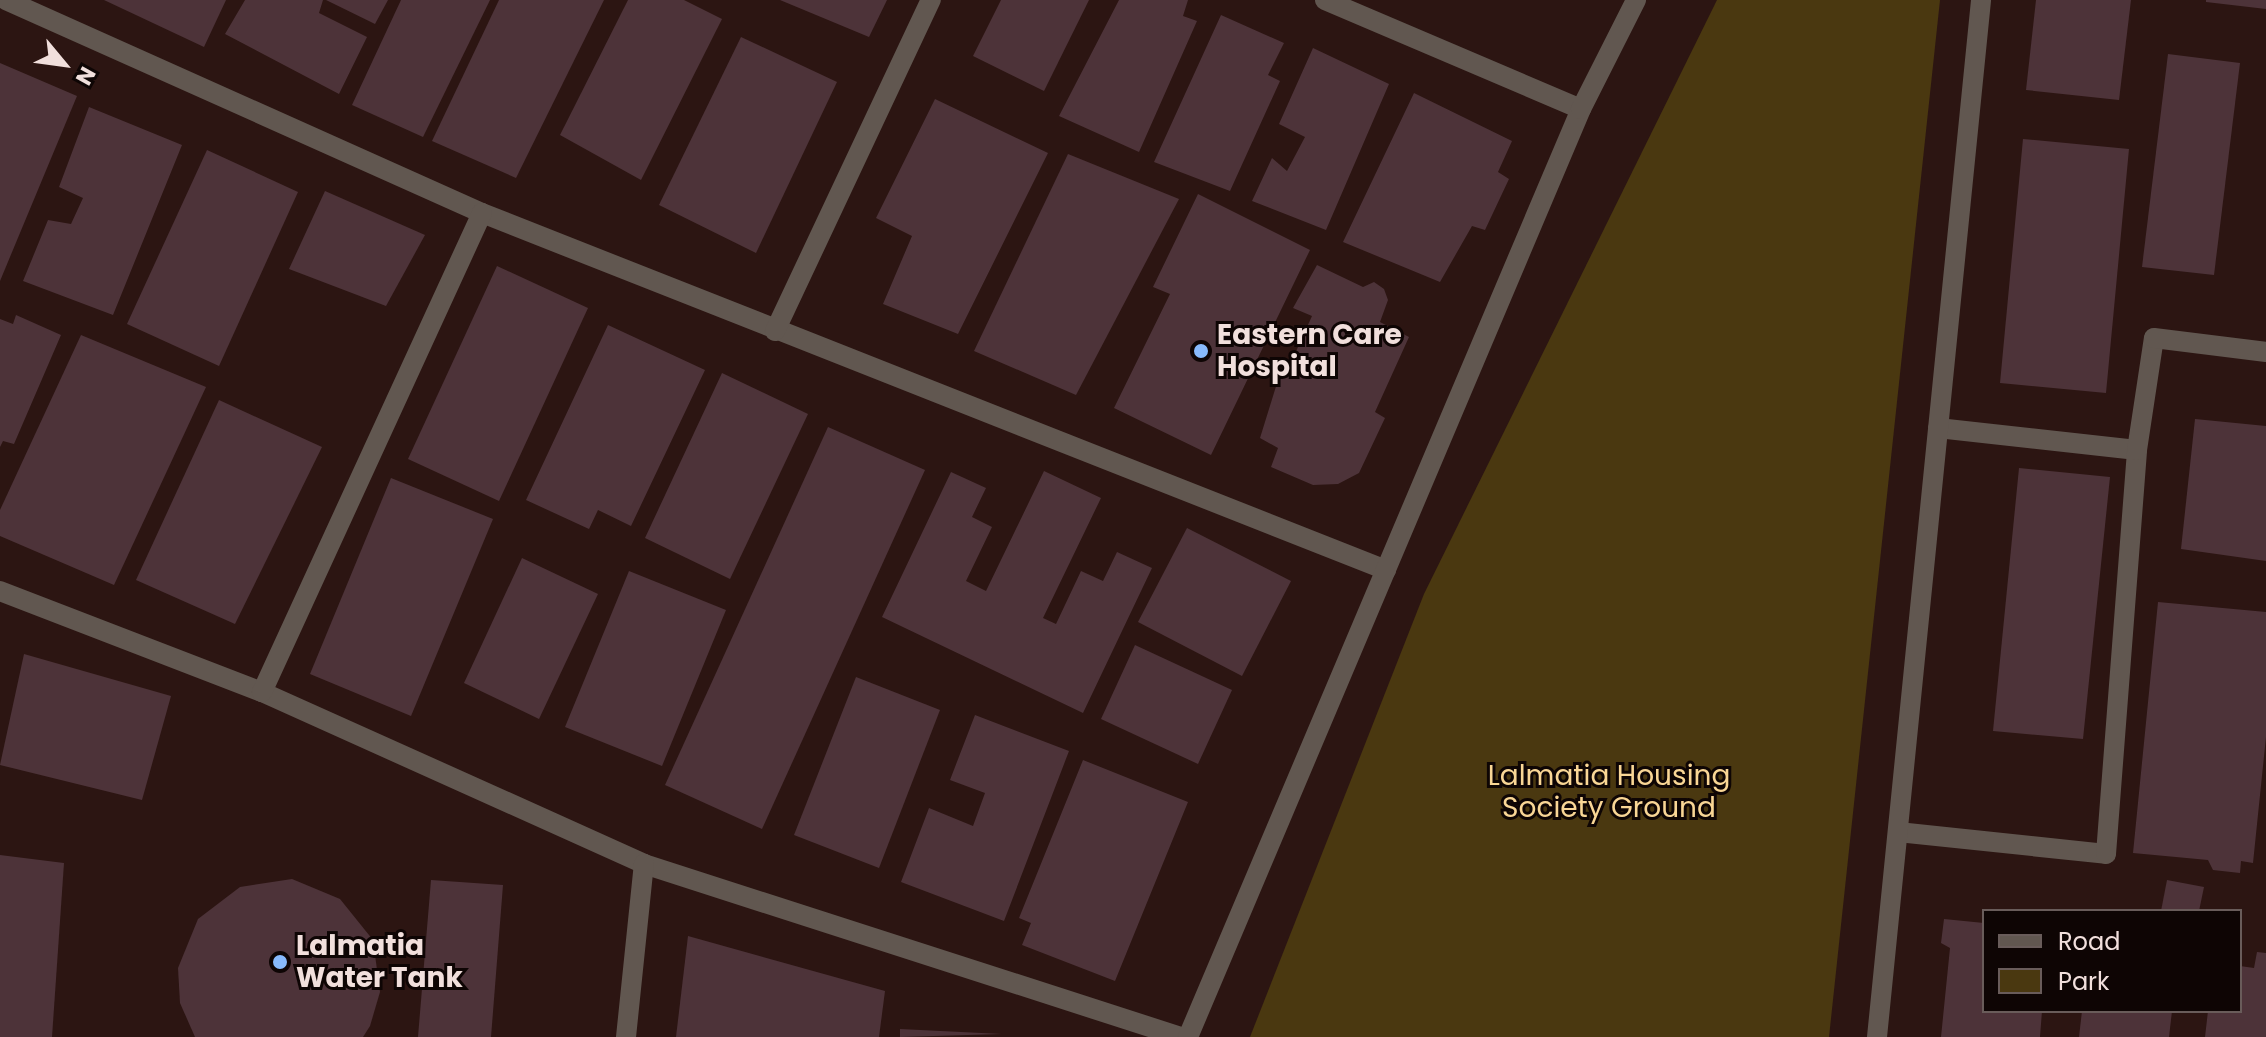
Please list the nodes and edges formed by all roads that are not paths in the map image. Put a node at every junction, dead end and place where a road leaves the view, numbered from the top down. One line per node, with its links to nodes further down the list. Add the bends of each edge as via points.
1 (6, 0): 7 (street)
2 (931, 0): 8 (street)
3 (1325, 0): 6 (street)
4 (1636, 0): 6 (street)
5 (1981, 0): 10 (street)
6 (1581, 109): 12 (street)
7 (482, 213): 8 (street); 14 (street)
8 (775, 331): 12 (street)
9 (2266, 352): 11 (street, via 2154,338)
10 (1938, 428): 11 (street); 15 (street)
11 (2137, 450): 15 (street, via 2106,854)
12 (1386, 570): 19 (street)
13 (0, 591): 14 (street)
14 (262, 692): 16 (street)
15 (1898, 832): 20 (street)
16 (644, 864): 17 (street); 18 (street)
17 (626, 1037)
18 (1181, 1037)
19 (1188, 1037)
20 (1877, 1037)

